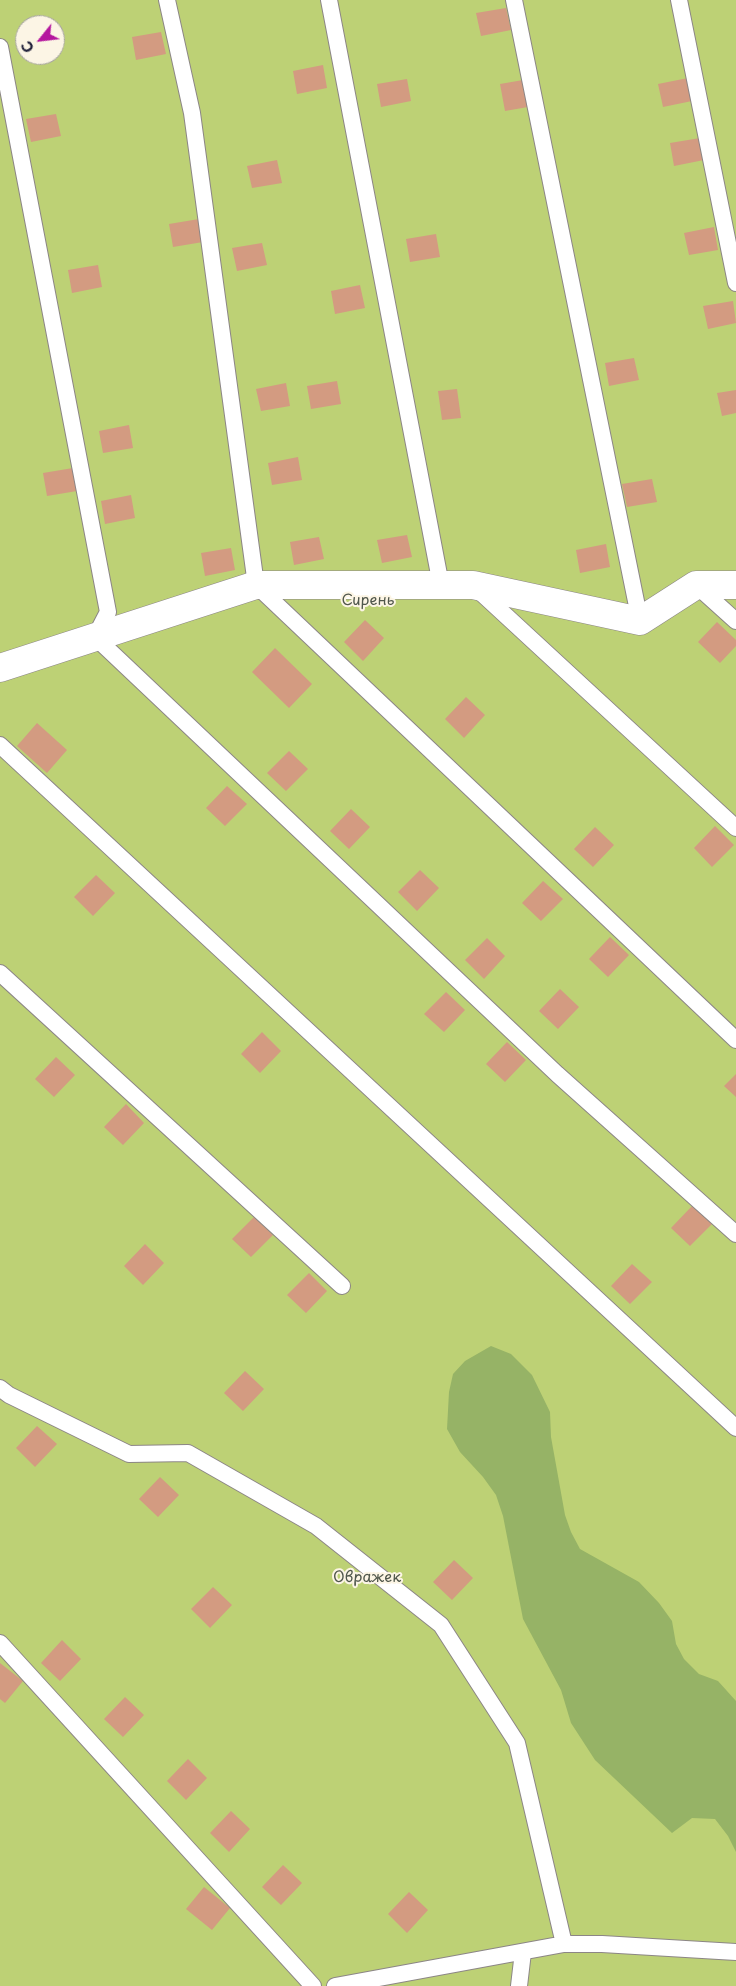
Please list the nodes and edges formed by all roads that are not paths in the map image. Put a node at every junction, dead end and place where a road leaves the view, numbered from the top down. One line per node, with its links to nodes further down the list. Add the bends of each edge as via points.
1 (167, 0): 8 (lane, via 192,113)
2 (329, 0): 9 (lane)
3 (514, 0): 12 (lane)
4 (679, 0): 6 (lane)
5 (0, 47): 14 (lane, via 108,612)
6 (736, 282)
7 (736, 584): 11 (street)
8 (256, 585): 9 (street); 14 (street); 19 (lane)
9 (442, 585): 10 (street)
10 (473, 585): 12 (street); 17 (lane)
11 (696, 585): 12 (street); 13 (lane)
12 (640, 621)
13 (736, 621)
14 (95, 637): 15 (street); 20 (lane, via 557,1074)
15 (0, 668)
16 (0, 745): 23 (lane)
17 (736, 828)
18 (0, 973): 21 (lane)
19 (736, 1040)
20 (736, 1234)
21 (342, 1286)
22 (0, 1388): 25 (lane, via 129,1454 188,1453 316,1526 441,1625 517,1743)
23 (736, 1428)
24 (0, 1643): 28 (lane)
25 (564, 1944): 26 (lane); 27 (lane)
26 (523, 1952): 29 (lane); 30 (lane)
27 (736, 1952)
28 (313, 1986)
29 (336, 1986)
30 (519, 1986)

